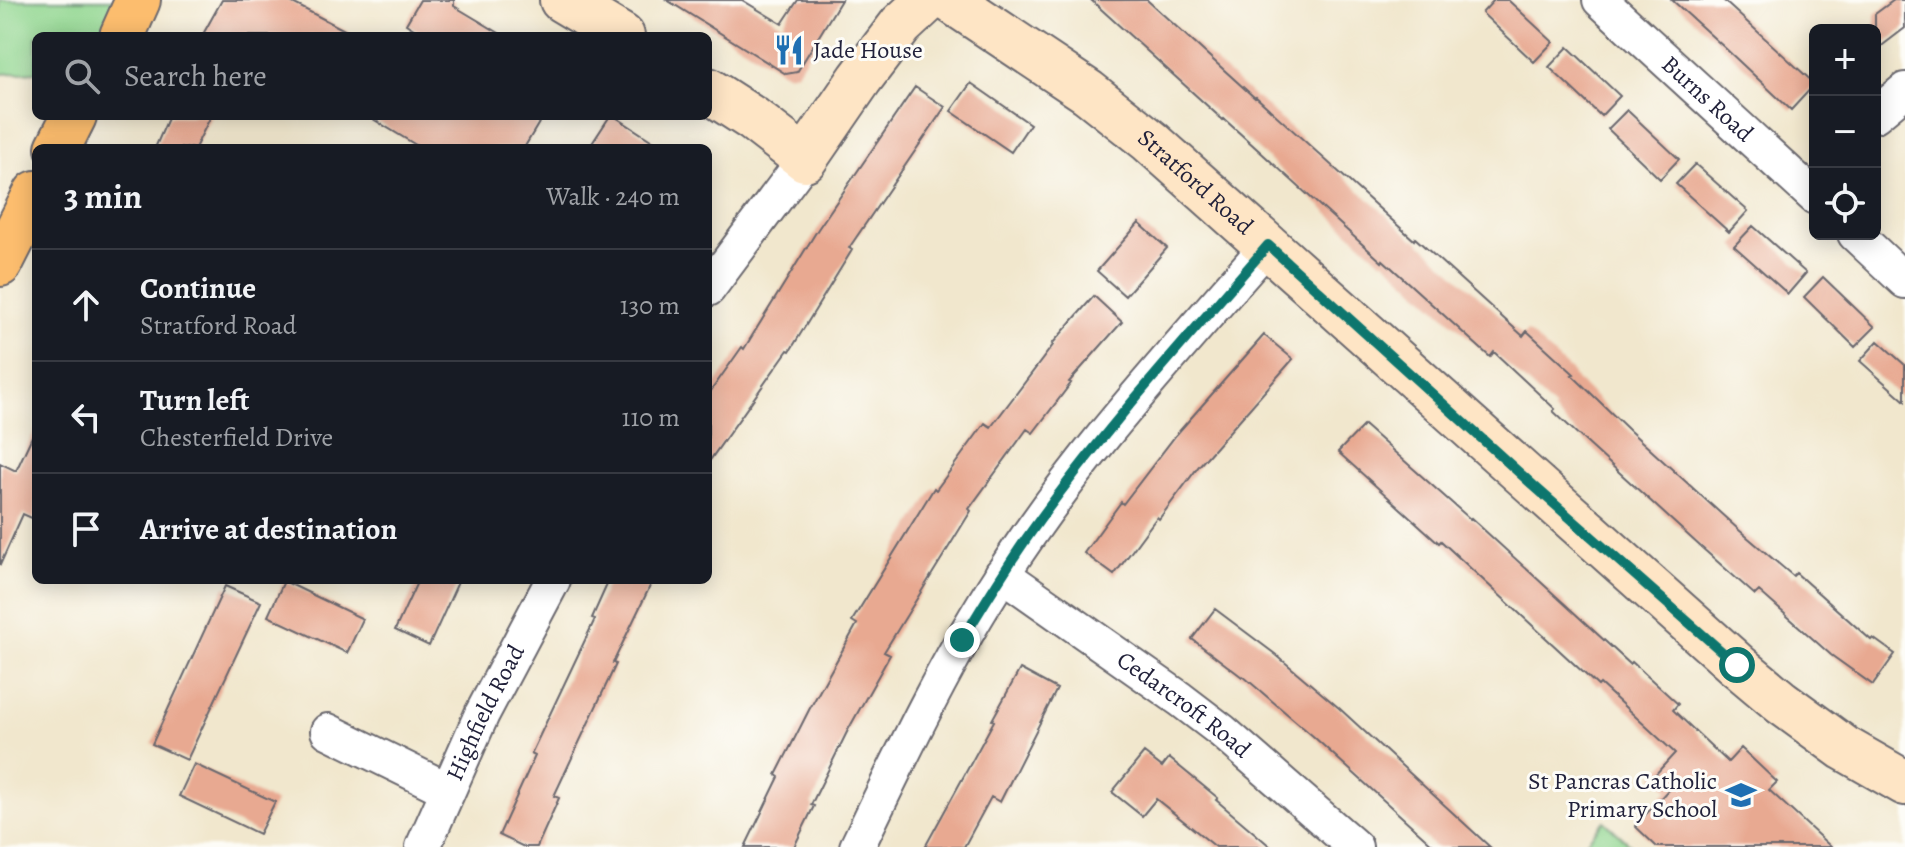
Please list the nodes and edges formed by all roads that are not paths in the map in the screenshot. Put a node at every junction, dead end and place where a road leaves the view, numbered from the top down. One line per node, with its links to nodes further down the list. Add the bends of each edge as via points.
1 (138, 0): 6 (main road)
2 (562, 0): 7 (street)
3 (928, 0): 13 (street, via 901,25)
4 (950, 0): 17 (street, Stratford Road, via 1088,92)
5 (1600, 0): 14 (street, Burns Road)
6 (124, 32)
7 (615, 32)
8 (1905, 90): 10 (street)
9 (712, 93): 13 (street)
10 (1881, 110)
11 (72, 120): 12 (main road)
12 (60, 144)
13 (805, 159): 20 (street)
14 (1809, 182)
15 (32, 201): 18 (main road)
16 (1861, 240): 19 (street)
17 (1268, 245): 21 (street, via 1121,414); 24 (street, Stratford Road, via 1770,693 1844,748)
18 (0, 264)
19 (1905, 281)
20 (712, 284)
21 (1002, 574): 27 (street, via 934,692); 28 (street, Cedarcroft Road, via 1211,723)
22 (551, 584): 25 (street, Highfield Road)
23 (328, 731): 25 (street)
24 (1905, 783)
25 (448, 790): 26 (street, Highfield Road)
26 (423, 847)
27 (857, 847)
28 (1354, 847)

